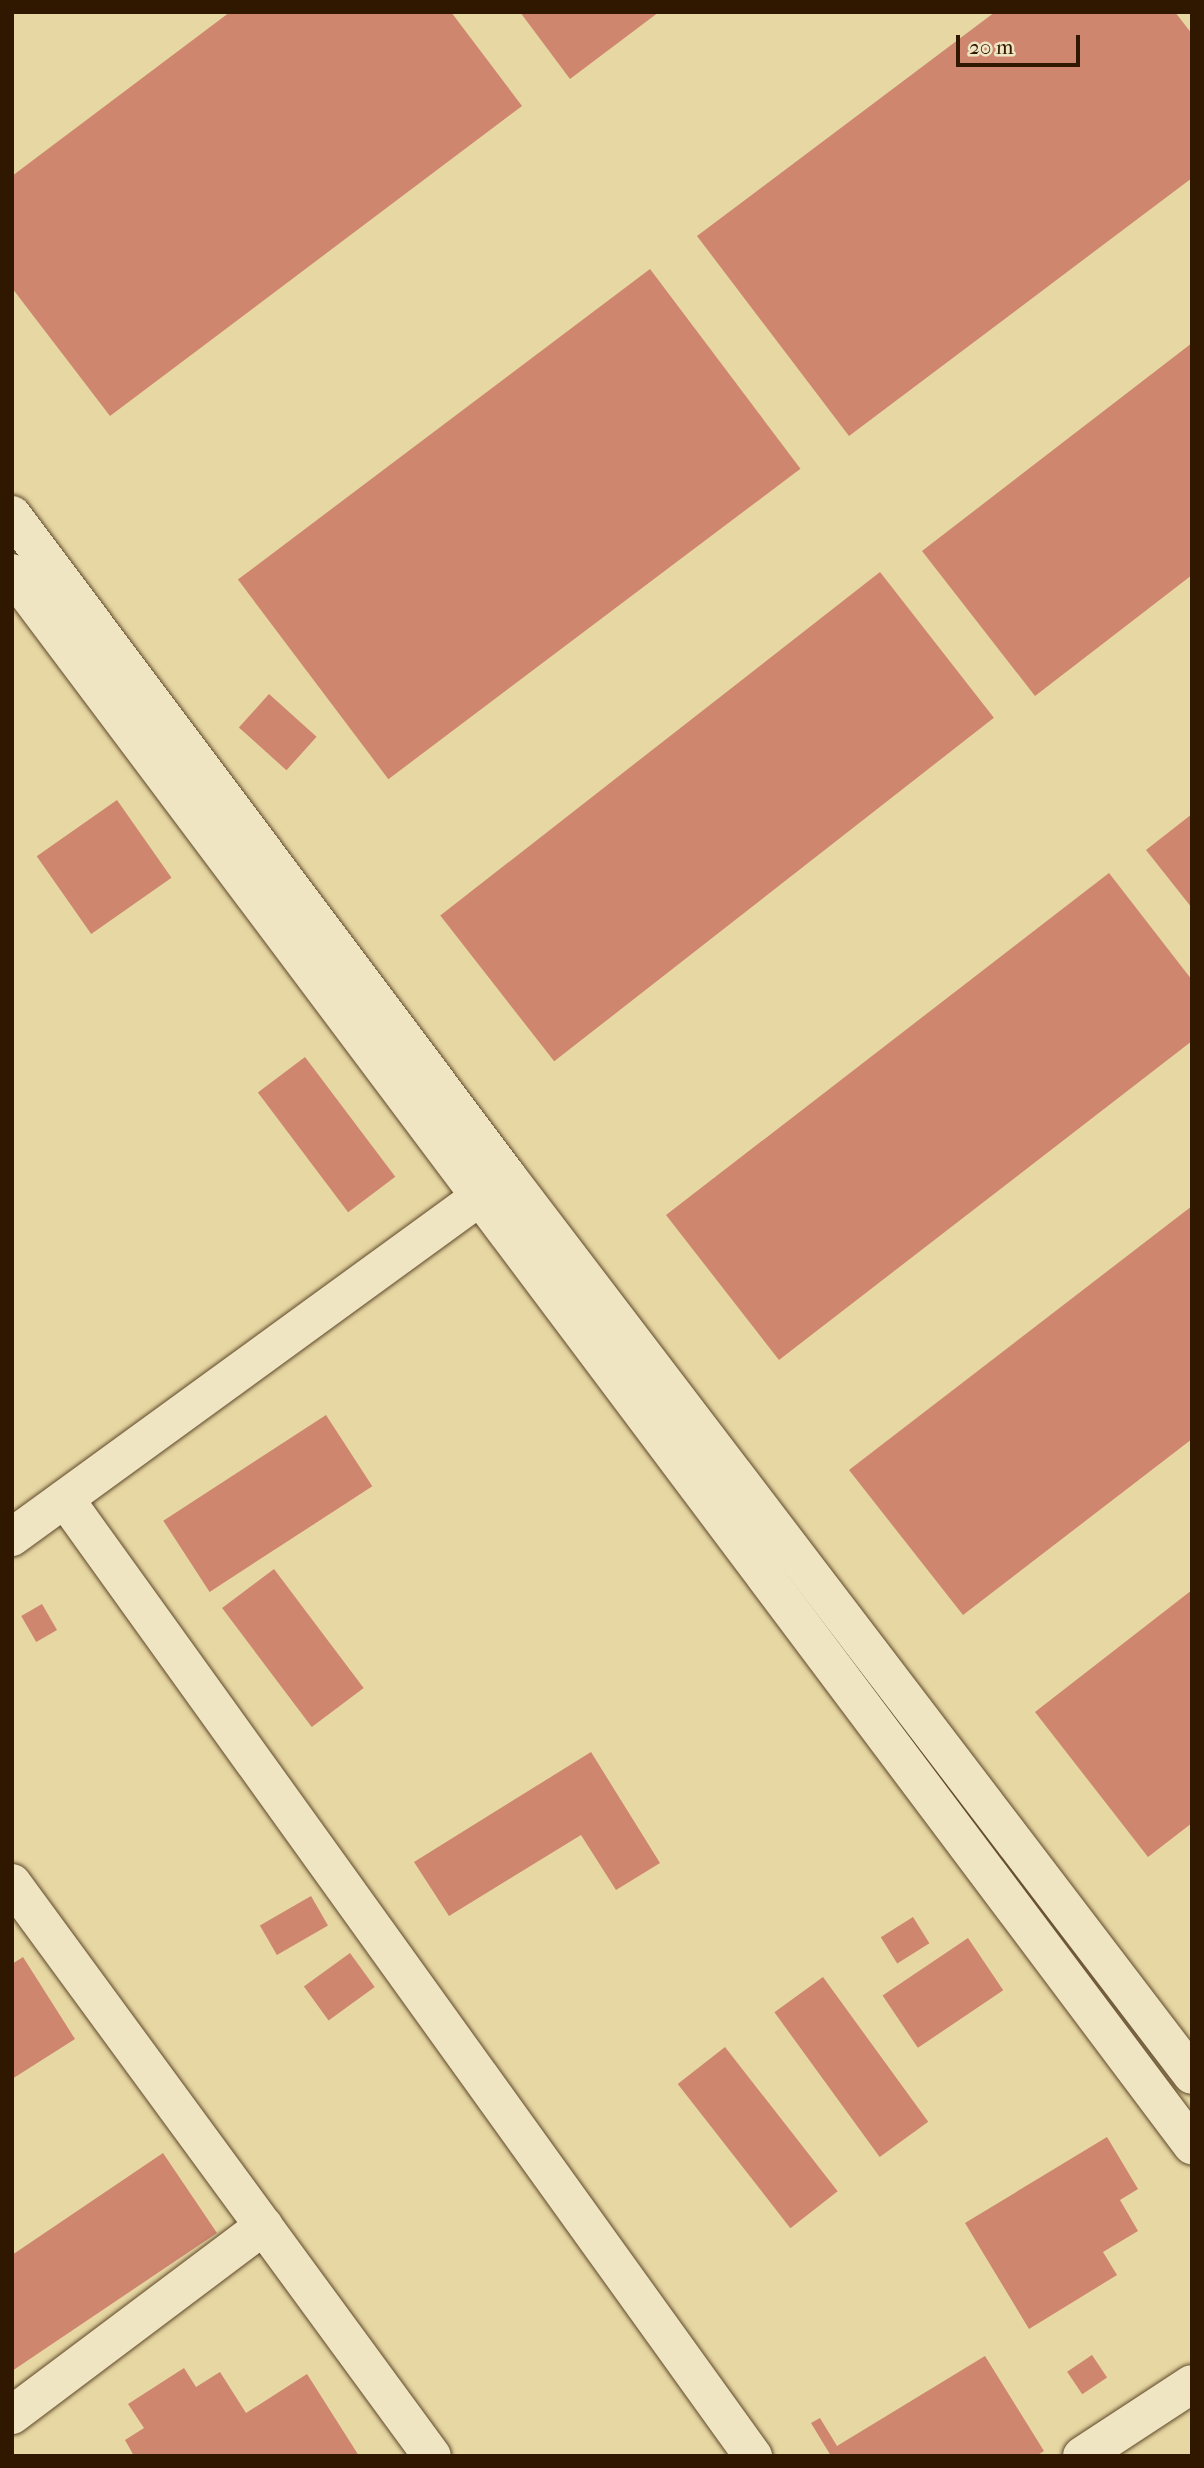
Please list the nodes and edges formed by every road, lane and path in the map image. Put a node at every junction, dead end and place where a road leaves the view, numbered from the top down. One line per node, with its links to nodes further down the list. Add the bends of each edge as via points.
1 (12, 515): 3 (lane)
2 (12, 573): 3 (lane)
3 (494, 1187): 4 (lane); 7 (lane); 8 (lane)
4 (65, 1499): 5 (lane); 13 (lane)
5 (12, 1537)
6 (12, 1883): 9 (lane)
7 (1192, 2075)
8 (1192, 2145)
9 (264, 2226): 11 (lane); 12 (lane)
10 (1192, 2384): 14 (lane)
11 (12, 2415)
12 (432, 2456)
13 (753, 2456)
14 (1082, 2456)

